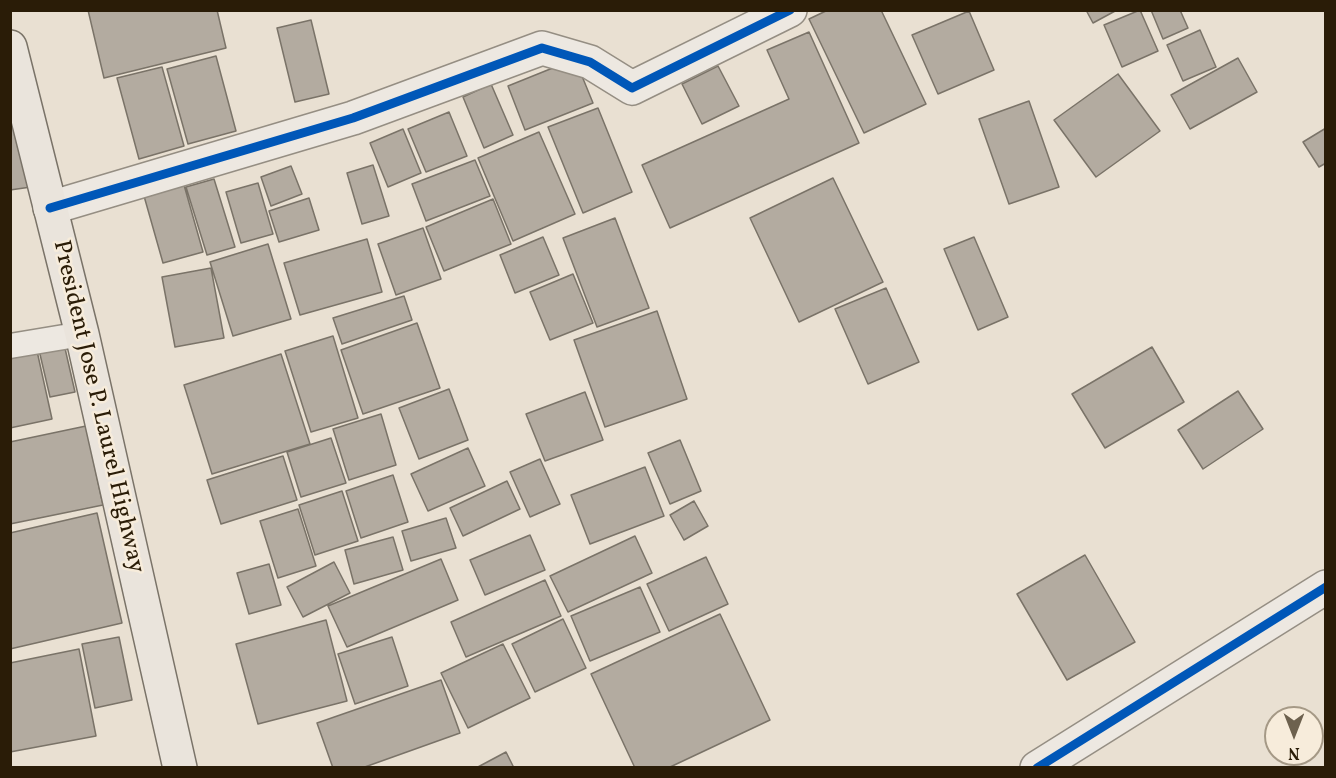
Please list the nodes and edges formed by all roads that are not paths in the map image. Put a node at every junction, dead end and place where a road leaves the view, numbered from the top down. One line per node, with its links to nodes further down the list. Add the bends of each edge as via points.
1 (790, 10): 4 (street, via 633,88 590,62 542,48 353,118)
2 (10, 47): 3 (highway, President Jose P. Laurel Highway)
3 (15, 87): 4 (highway, President Jose P. Laurel Highway)
4 (50, 208): 5 (highway, President Jose P. Laurel Highway)
5 (82, 334): 6 (lane); 8 (highway, President Jose P. Laurel Highway)
6 (10, 346)
7 (1326, 587): 9 (street)
8 (180, 768)
9 (1036, 768)

